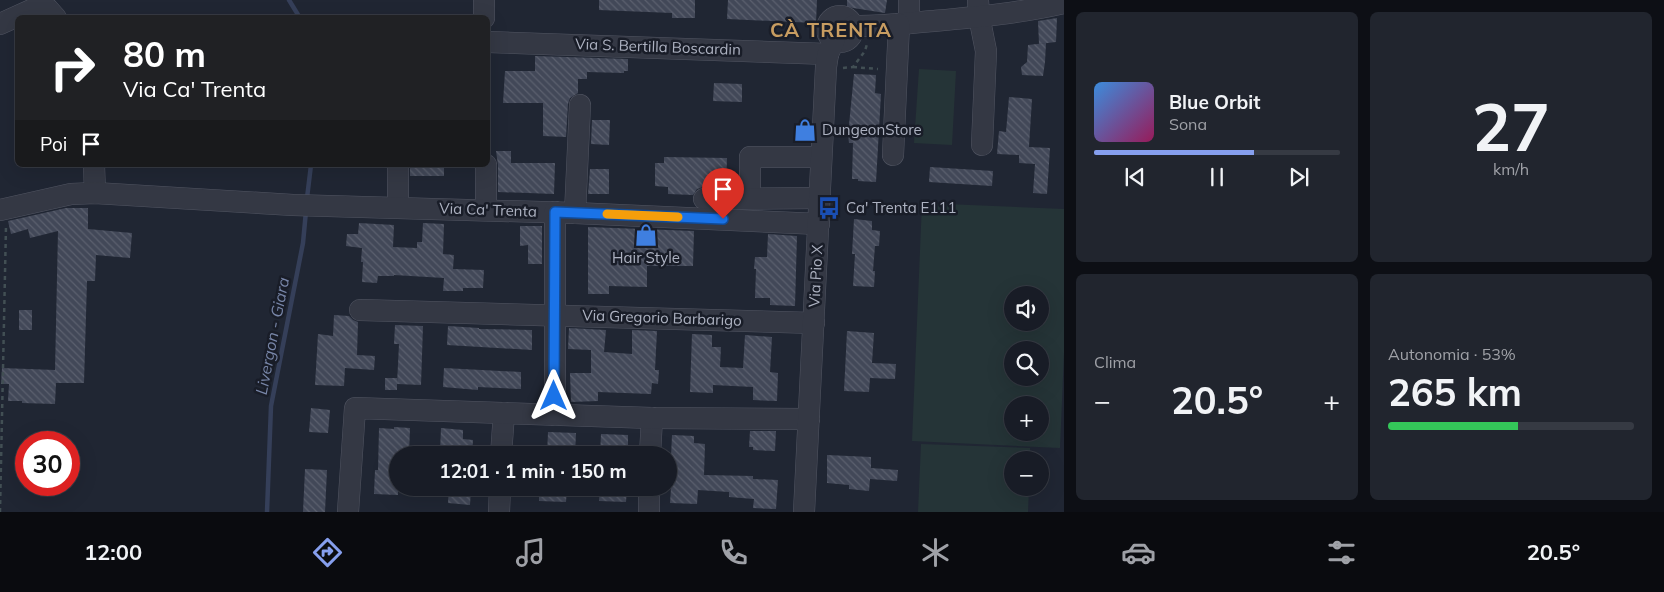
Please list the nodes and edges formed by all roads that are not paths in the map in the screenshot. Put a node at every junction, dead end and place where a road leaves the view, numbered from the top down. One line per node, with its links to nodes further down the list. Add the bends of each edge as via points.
1 (484, 0): 7 (street)
2 (909, 0): 11 (street)
3 (1059, 5): 4 (street)
4 (978, 8): 11 (street); 15 (street, via 986,51)
5 (20, 15): 6 (street, via 31,10 48,9)
6 (53, 15)
7 (484, 15)
8 (15, 17): 10 (street)
9 (847, 17): 11 (street); 13 (street, Via Pio X, via 829,21 826,28)
10 (0, 24)
11 (904, 24): 16 (street, via 896,71)
12 (490, 42): 13 (street, Via S. Bertilla Boscardin)
13 (829, 54): 17 (street, Via Pio X)
14 (580, 104): 28 (street)
15 (982, 145)
16 (893, 156)
17 (821, 157): 22 (street, via 750,157); 23 (street, Via Pio X)
18 (94, 167): 21 (street)
19 (398, 167): 25 (street)
20 (486, 167): 27 (street)
21 (95, 193): 25 (street, Via Ca' Trenta, via 293,205); 26 (street, Via Ca' Trenta, via 71,194)
22 (750, 198): 23 (street); 24 (street)
23 (820, 198): 29 (street, Via Pio X)
24 (704, 199)
25 (398, 207): 27 (street, Via Ca' Trenta)
26 (3, 209)
27 (486, 209): 28 (street, Via Ca' Trenta)
28 (565, 212): 29 (street, Via Ca' Trenta); 31 (street)
29 (819, 224): 32 (street, Via Pio X)
30 (360, 310): 31 (street, Via Gregorio Barbarigo)
31 (554, 314): 32 (street, Via Gregorio Barbarigo); 34 (street)
32 (814, 323): 36 (street, Via Pio X)
33 (504, 413): 34 (street); 37 (street); 41 (street, via 355,408)
34 (555, 415): 35 (street)
35 (652, 418): 36 (street); 38 (street)
36 (809, 419): 44 (street, Via Pio X)
37 (502, 446)
38 (650, 446)
39 (500, 496): 42 (street)
40 (649, 496): 43 (street)
41 (348, 512)
42 (499, 512)
43 (649, 512)
44 (804, 512)

